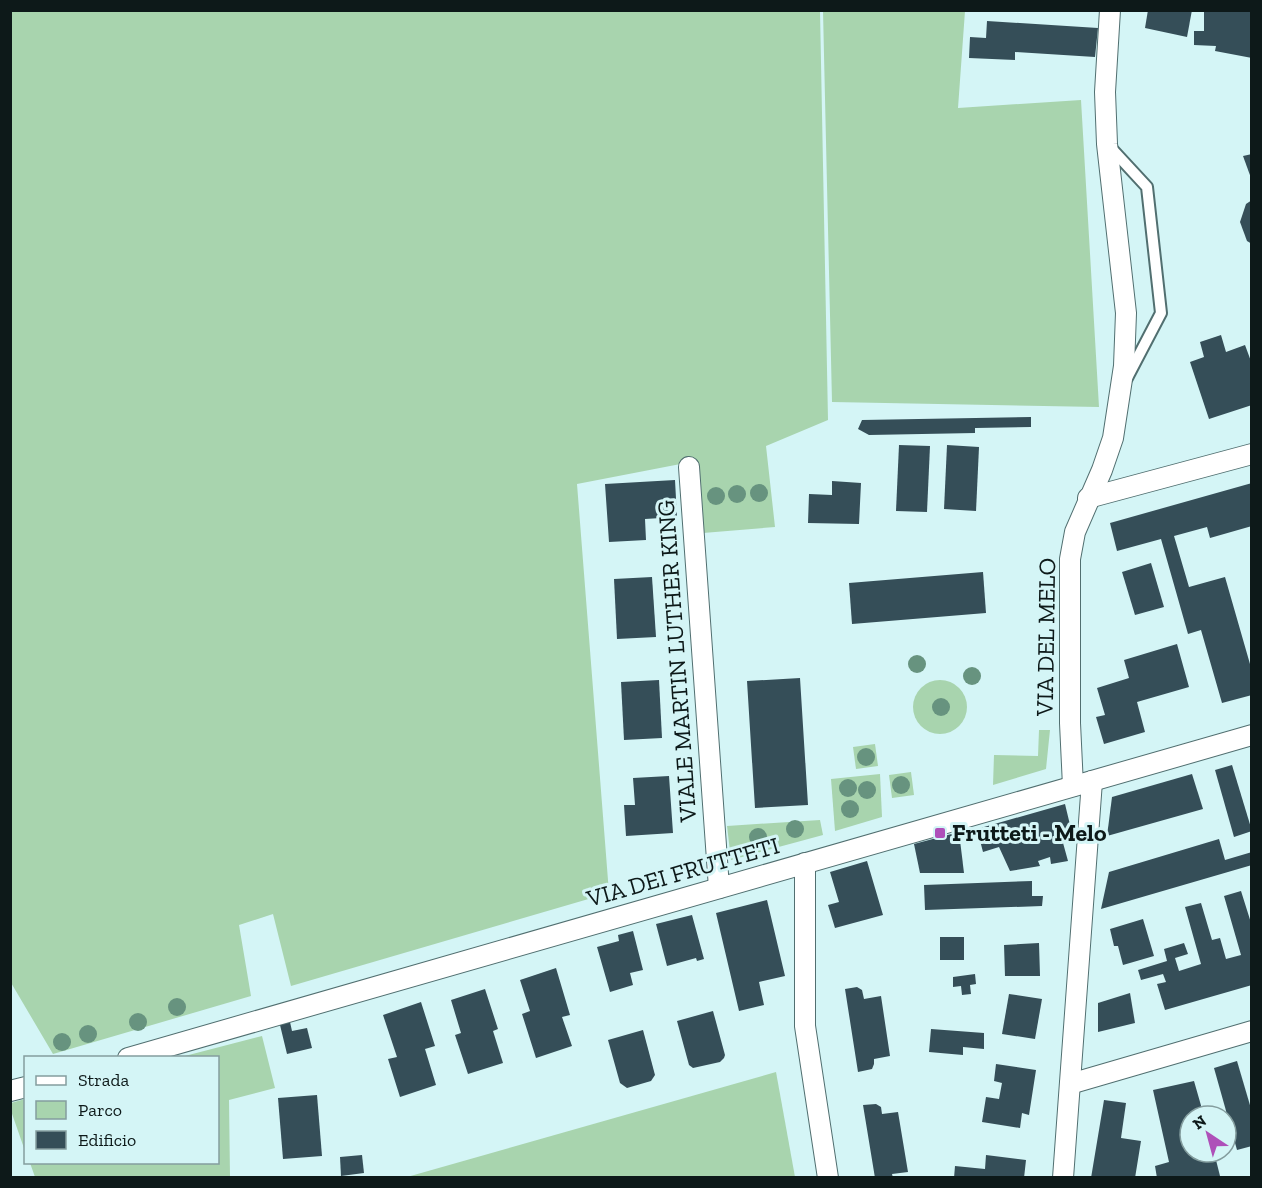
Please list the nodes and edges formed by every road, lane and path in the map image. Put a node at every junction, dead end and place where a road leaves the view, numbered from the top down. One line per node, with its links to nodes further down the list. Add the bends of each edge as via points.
1 (1110, 10): 2 (street, VIA DEL MELO, via 1105,92)
2 (1107, 144): 3 (street, VIA DEL MELO, via 1126,313); 3 (lane, VIA DEL MELO, via 1147,187 1161,313)
3 (1121, 389): 6 (street, VIA DEL MELO, via 1113,438)
4 (1251, 454): 6 (street)
5 (688, 467): 10 (street, VIALE MARTIN LUTHER KING)
6 (1088, 498): 8 (street, VIA DEL MELO, via 1075,531 1070,560 1070,723)
7 (1251, 735): 8 (street, VIA DEI FRUTTETI)
8 (1083, 783): 9 (street, VIA DEI FRUTTETI); 13 (street, VIA DEL MELO)
9 (806, 863): 10 (street, VIA DEI FRUTTETI); 14 (street, via 805,1026)
10 (719, 888): 12 (street, VIA DEI FRUTTETI)
11 (1251, 1031): 13 (street)
12 (135, 1056)
13 (1070, 1084): 15 (street, VIA DEL MELO)
14 (828, 1178)
15 (1063, 1178)

